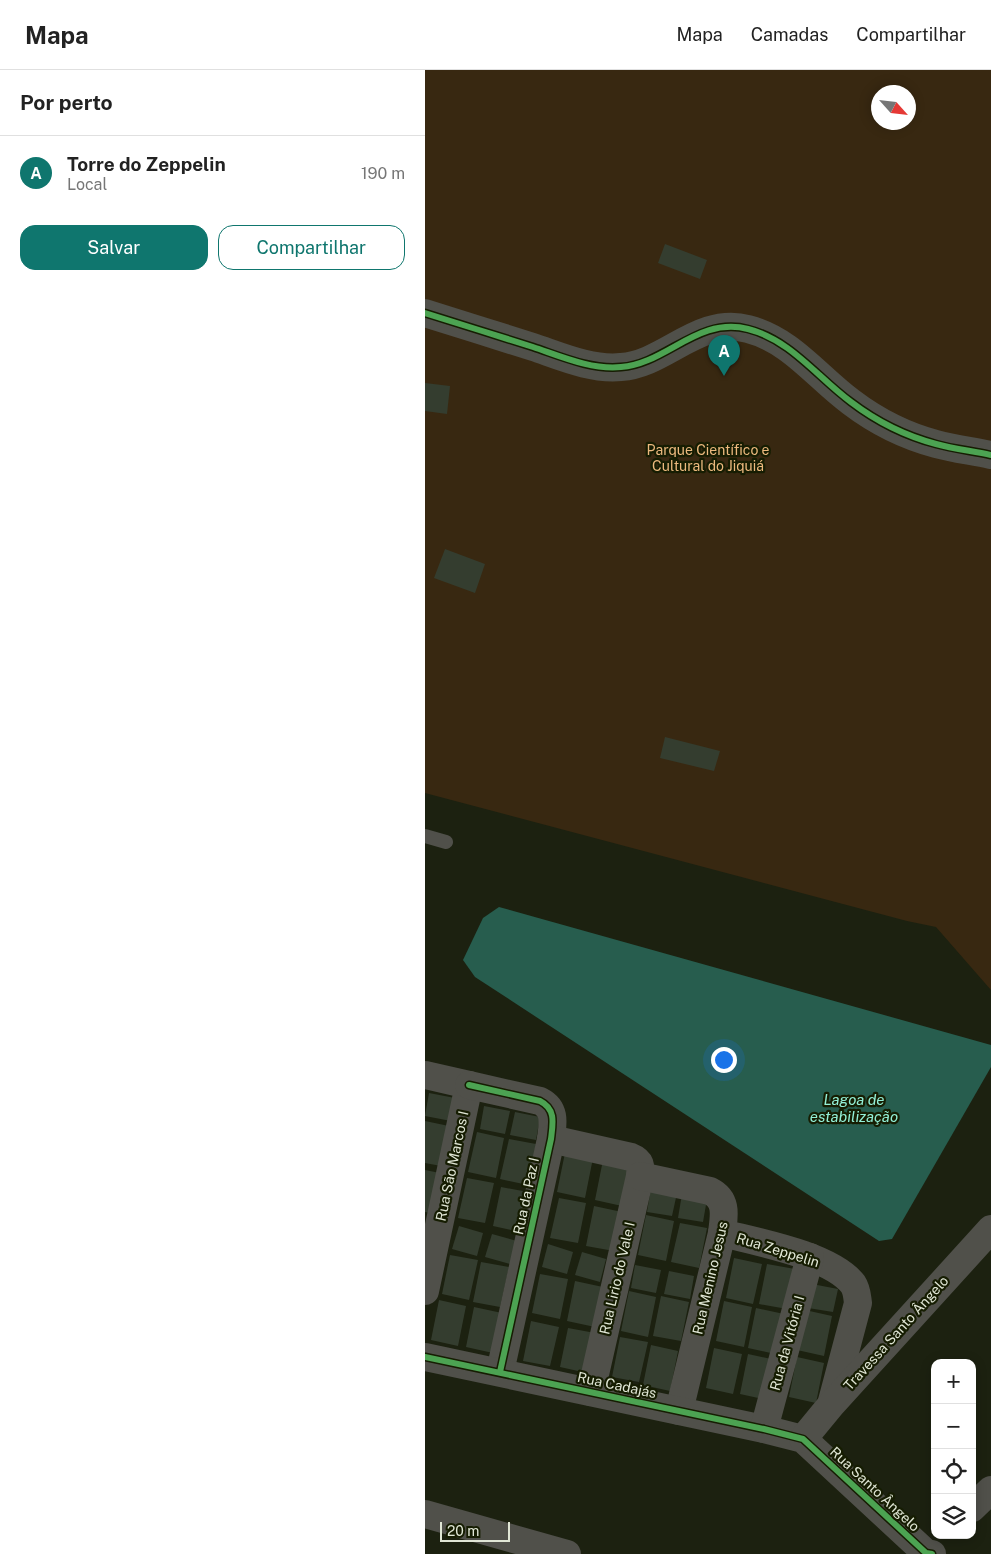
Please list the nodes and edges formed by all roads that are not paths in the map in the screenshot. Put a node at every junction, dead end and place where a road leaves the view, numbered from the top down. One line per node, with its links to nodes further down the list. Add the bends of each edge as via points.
1 (425, 313): 2 (street, via 602,367 622,368 641,362 695,335 717,328 733,326 750,330 792,350 853,404 897,430 935,444)
2 (991, 455)
3 (425, 836): 4 (lane)
4 (446, 842)
5 (425, 1075): 6 (street)
6 (469, 1085): 7 (street, Rua da Paz I, via 545,1104 552,1113); 12 (street, Rua São Marcos I)
7 (551, 1139): 8 (street, via 631,1157); 14 (street, Rua da Paz I)
8 (640, 1169): 10 (street, Rua Menino Jesus, via 717,1194 724,1208); 15 (street, Rua Lirio do Vale I)
9 (991, 1229): 16 (street, Travessa Santo Ângelo)
10 (721, 1233): 11 (street, Rua Zeppelin); 17 (street, Rua Menino Jesus)
11 (810, 1257): 16 (street, Rua Zeppelin, via 846,1278 857,1294 855,1314); 18 (street, Rua da Vitória I)
12 (425, 1291)
13 (425, 1357): 14 (street, Rua Cadajás)
14 (500, 1372): 15 (street, Rua Cadajás)
15 (591, 1392): 17 (street, Rua Cadajás)
16 (831, 1405): 19 (street, Travessa Santo Ângelo)
17 (679, 1411): 18 (street, Rua Cadajás)
18 (764, 1429): 19 (street, Rua Cadajás)
19 (803, 1439): 23 (street, Rua Santo Ângelo)
20 (991, 1490): 21 (street)
21 (976, 1504)
22 (425, 1514): 24 (street)
23 (932, 1549)
24 (567, 1554)

